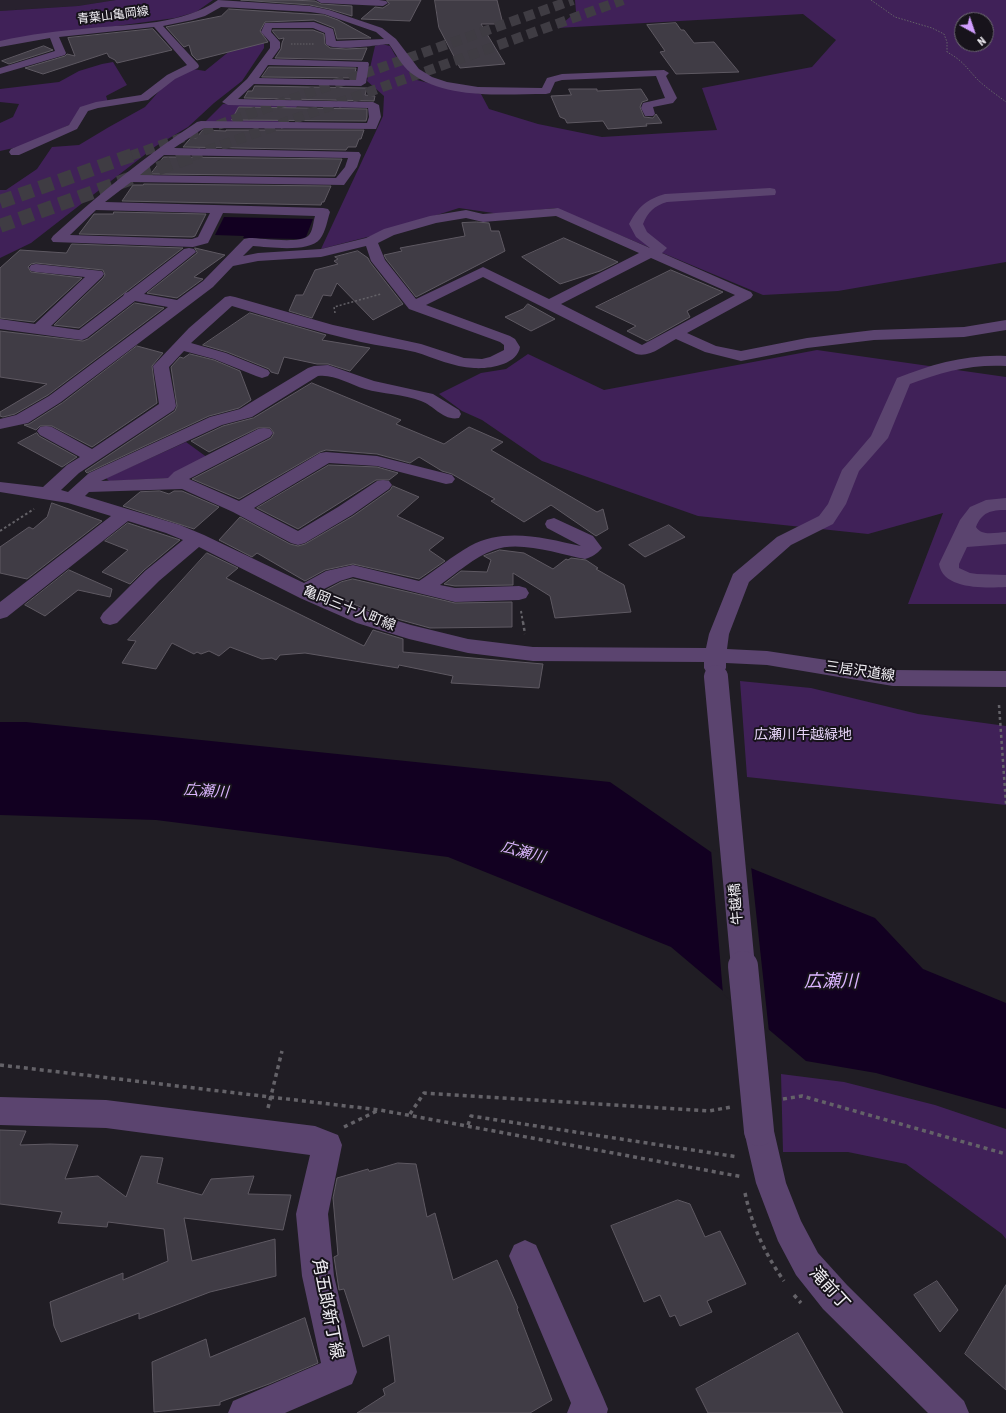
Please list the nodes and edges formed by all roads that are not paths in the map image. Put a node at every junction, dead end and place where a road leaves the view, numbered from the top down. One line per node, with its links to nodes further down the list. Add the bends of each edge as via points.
1 (308, 0): 5 (street)
2 (321, 0): 4 (street)
3 (222, 2): 5 (street); 6 (street, 青葉山亀岡線, via 198,15)
4 (383, 3)
5 (298, 8): 8 (street, via 326,12 379,30 387,34)
6 (156, 24): 7 (street, 青葉山亀岡線); 15 (street, via 194,66 171,77 144,98 84,109 73,127)
7 (54, 36): 9 (street, 青葉山亀岡線); 11 (street, via 62,47 61,53)
8 (392, 41): 10 (street, via 331,44 330,31 314,25 268,24 266,32 275,42 275,48); 13 (street, via 414,69 427,79 467,90 546,91 551,80 562,77 662,73 671,98 665,102 647,105)
9 (0, 44)
10 (264, 62): 12 (street); 12 (street, via 364,64 361,83)
11 (0, 71)
12 (251, 81): 14 (street, via 228,102 373,105 375,117 372,127 201,124)
13 (649, 114)
14 (161, 151): 16 (street); 16 (street, via 355,154 351,167 340,182)
15 (15, 152)
16 (126, 178): 18 (street)
17 (770, 192): 22 (street, via 665,198 650,203 643,209 636,224 641,234 660,248)
18 (93, 206): 19 (street); 19 (street, via 58,239 193,243 204,240)
19 (219, 208): 23 (street, via 323,212 312,241 299,244 249,242)
20 (371, 241): 22 (street, via 389,232 434,219 466,214 482,218 558,212); 23 (street, via 321,254 258,257); 28 (street, via 378,261)
21 (189, 252): 25 (street)
22 (650, 253): 26 (street); 33 (street, via 746,295)
23 (228, 263): 27 (street, via 208,284)
24 (36, 268): 32 (street, via 98,274)
25 (130, 296): 27 (street); 32 (street, via 82,334)
26 (550, 304): 28 (street, via 483,271); 33 (street, via 642,351)
27 (180, 305): 39 (street, via 55,399 22,419)
28 (414, 306): 35 (street, via 505,338 512,347 511,352)
29 (428, 321): 35 (street, via 491,343)
30 (0, 324): 32 (street)
31 (1006, 325): 33 (street, via 964,332 874,335 807,343 741,356 711,349)
32 (39, 329)
33 (675, 333)
34 (182, 344): 35 (street, via 230,300 361,336 420,349 462,363 489,363); 37 (street); 42 (street, via 161,366 168,406)
35 (504, 357)
36 (1006, 361): 64 (street, 牛越橋, via 986,360 955,365 927,371 903,381 879,438 851,470 837,504 826,520 784,541 740,579 719,634)
37 (262, 373)
38 (453, 414): 47 (street, via 427,397 370,385 328,370 314,371 246,413 216,421 95,477)
39 (0, 424)
40 (46, 431): 42 (street)
41 (264, 433): 44 (street, via 180,476)
42 (92, 456): 48 (street, via 73,469)
43 (446, 479): 50 (street, via 377,461 326,457)
44 (173, 483): 47 (street); 50 (street, via 185,483)
45 (383, 485): 50 (street, via 298,539)
46 (0, 487): 48 (street, 亀岡三十人町線)
47 (78, 492): 48 (street, 亀岡三十人町線); 51 (street, 亀岡三十人町線)
48 (41, 500)
49 (1006, 504): 53 (street, via 983,507 975,512)
50 (240, 508)
51 (126, 514): 56 (street, 亀岡三十人町線); 62 (street)
52 (554, 524): 59 (street, via 586,540 592,548 585,553 524,541 505,540 491,543 478,549)
53 (967, 528): 54 (street, via 973,536); 57 (street)
54 (984, 538): 55 (street); 57 (street, via 961,547)
55 (1006, 538)
56 (197, 539): 60 (street, 亀岡三十人町線); 63 (street, via 152,576)
57 (954, 555): 58 (street, via 949,564 950,571 958,577 968,580)
58 (1006, 581)
59 (422, 588): 60 (street, via 353,571 333,576 312,587); 61 (street, via 455,595)
60 (307, 593): 64 (street, 亀岡三十人町線, via 385,625 468,646 533,654)
61 (519, 593)
62 (0, 612)
63 (110, 618)
64 (715, 666): 65 (street, 三居沢道線, via 767,658 893,678); 67 (street, 牛越橋, bridge)
65 (1006, 680)
66 (0, 1111): 69 (street, 角五郎新丁線, via 106,1114 321,1143 312,1214 318,1276 340,1372)
67 (759, 1131): 71 (street, 滝前丁, via 771,1183 788,1230 807,1264 835,1297)
68 (525, 1256): 70 (street, via 591,1409)
69 (245, 1413)
70 (584, 1413)
71 (952, 1413)

